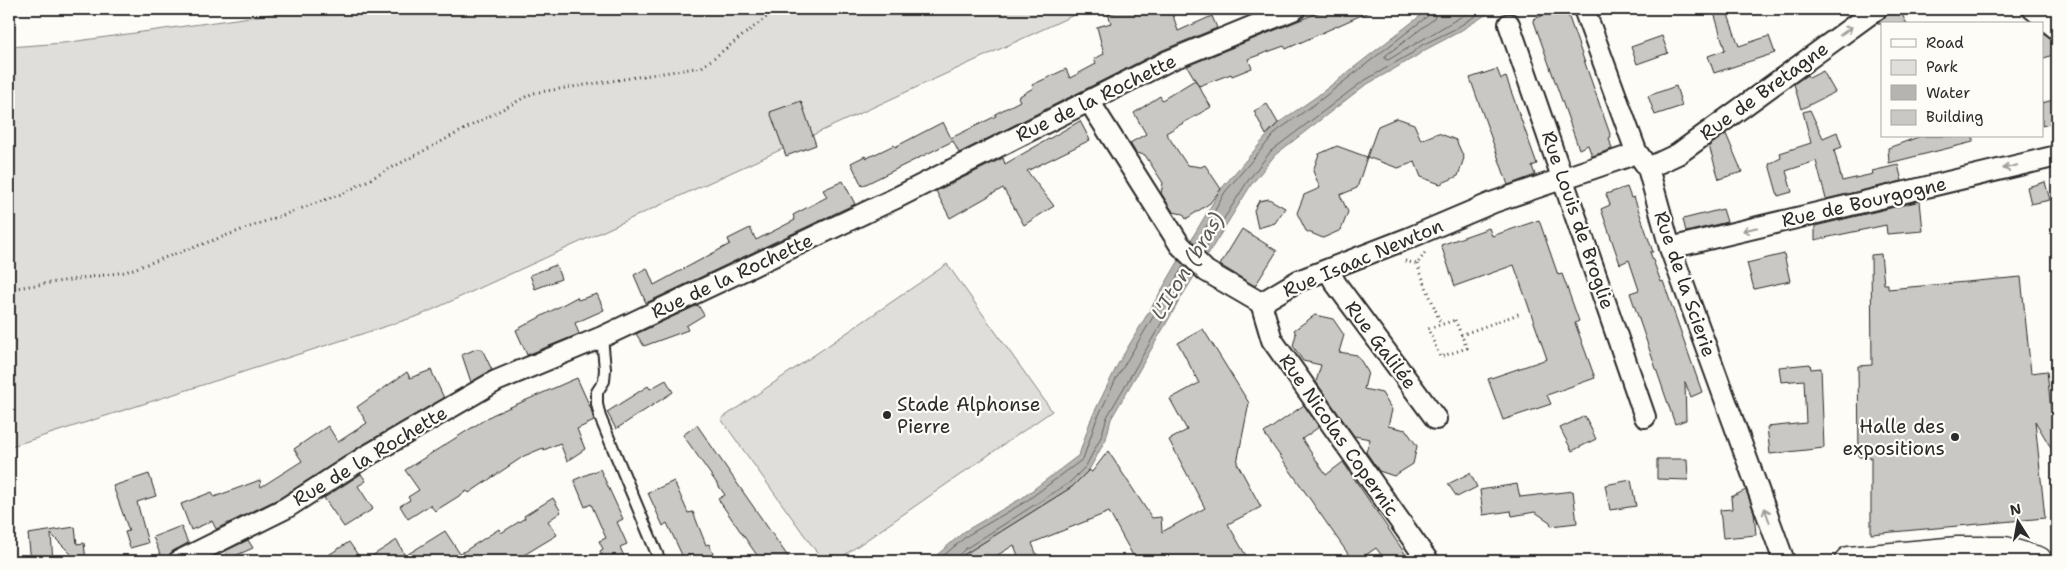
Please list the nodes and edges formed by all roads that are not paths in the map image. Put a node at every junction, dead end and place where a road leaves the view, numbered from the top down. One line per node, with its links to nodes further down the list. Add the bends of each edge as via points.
1 (1295, 9): 7 (street, Rue de la Rochette, via 1168,61)
2 (1584, 9): 8 (street, Rue de la Scierie)
3 (1876, 9): 10 (street, Rue de Bretagne, one-way to 3, via 1678,154)
4 (2033, 9): 6 (street)
5 (1509, 24): 11 (street, Rue Louis de Broglie)
6 (2057, 29)
7 (1089, 101): 14 (street, Rue Isaac Newton, via 1180,245 1206,271); 15 (street, Rue de la Rochette, via 894,199)
8 (1636, 151): 10 (street, Rue de la Scierie); 11 (street, Rue Isaac Newton)
9 (2057, 156): 12 (street, Rue de Bourgogne, one-way to 12)
10 (1648, 168): 12 (street, Rue de la Scierie)
11 (1563, 178): 13 (street, Rue Isaac Newton, via 1494,202); 16 (street, Rue Louis de Broglie)
12 (1670, 248): 22 (street, Rue de la Scierie, one-way to 12)
13 (1328, 270): 14 (street, Rue Isaac Newton, via 1298,281); 17 (street, Rue Galilée)
14 (1261, 303): 21 (street, Rue Nicolas Copernic, via 1272,340)
15 (602, 337): 19 (street, Rue de la Rochette, via 496,381 286,508); 20 (lane, via 604,381 597,392 596,404)
16 (1645, 416)
17 (1436, 419)
18 (2057, 550): 25 (main road)
19 (179, 561)
20 (660, 561)
21 (1428, 561)
22 (1784, 561)
23 (1849, 561): 24 (main road, via 1958,551 2004,551)
24 (2038, 561)
25 (2042, 561)

